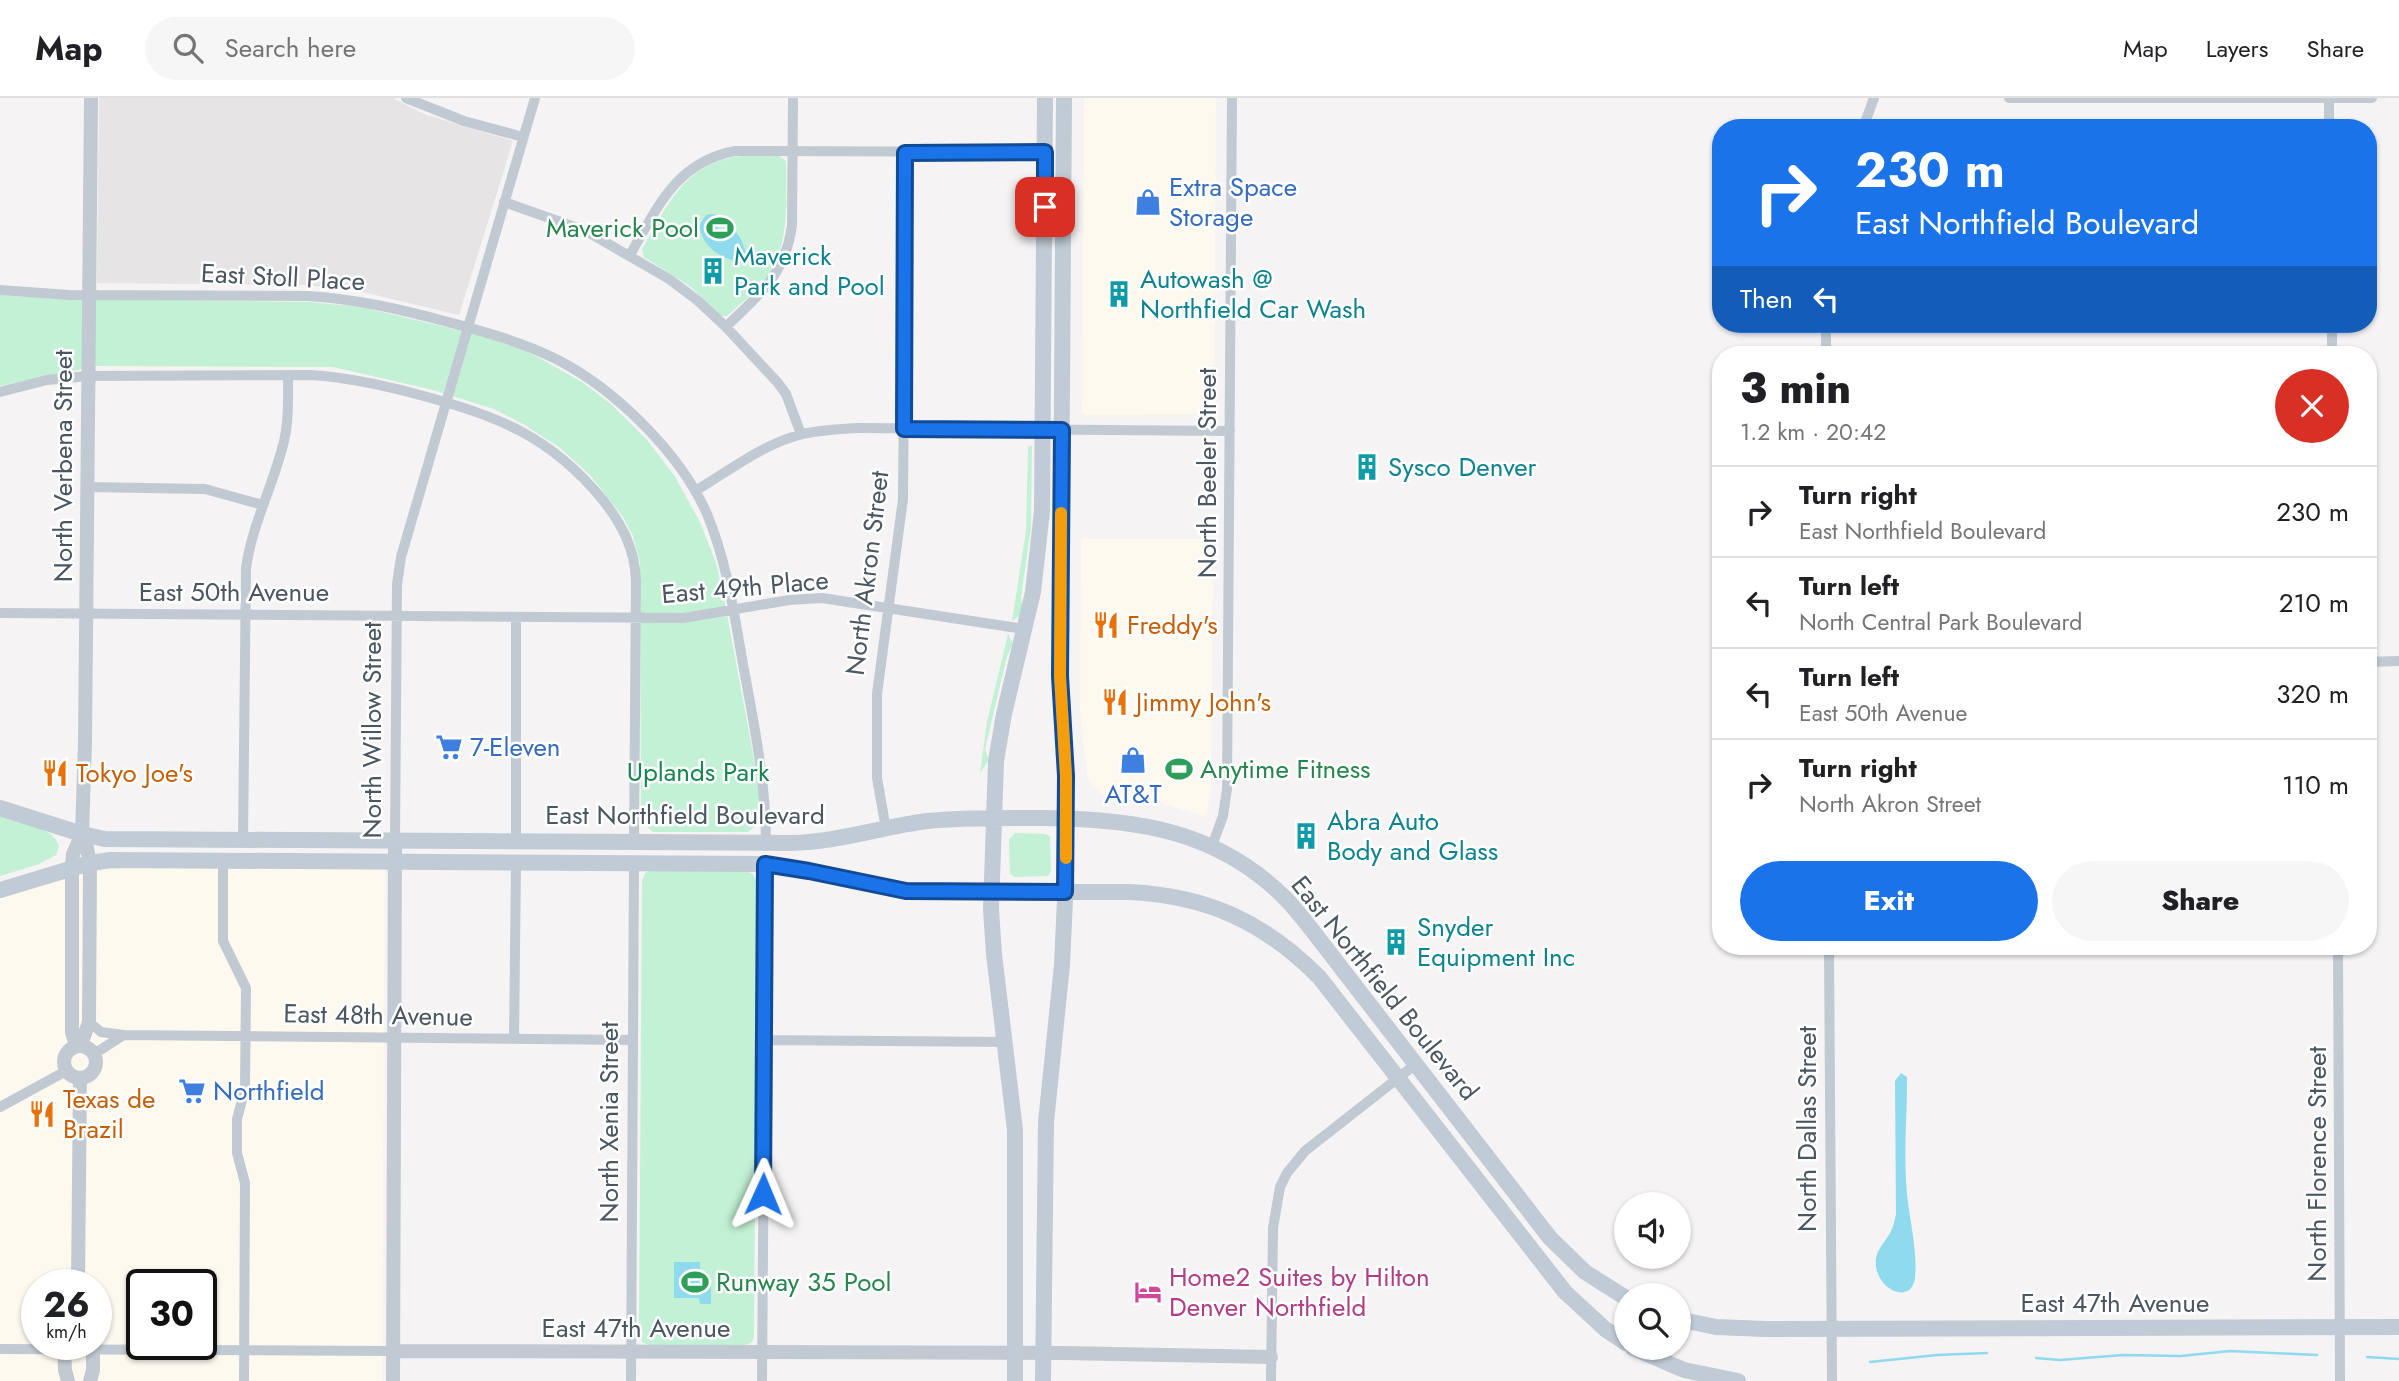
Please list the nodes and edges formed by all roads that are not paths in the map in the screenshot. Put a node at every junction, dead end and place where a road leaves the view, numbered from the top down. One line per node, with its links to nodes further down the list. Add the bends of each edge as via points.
1 (91, 98): 21 (street, North Verbena Street)
2 (407, 98): 14 (street, via 464,121)
3 (535, 98): 14 (street, North Willow Street)
4 (793, 98): 15 (street)
5 (1045, 98): 16 (main road)
6 (1064, 98): 30 (main road)
7 (1232, 98): 31 (street, North Beeler Street)
8 (1874, 98): 12 (street)
9 (2009, 98): 10 (street)
10 (2329, 98): 11 (street); 13 (street)
11 (2372, 98)
12 (1866, 119)
13 (2329, 119)
14 (523, 137): 18 (street, North Willow Street)
15 (792, 152): 17 (street); 19 (street, via 735,151 692,167 664,198); 23 (street, via 789,245 770,283)
16 (1045, 152): 17 (street); 29 (main road)
17 (905, 153): 28 (street, North Akron Street)
18 (504, 202): 19 (street, via 586,230); 22 (street, North Willow Street)
19 (630, 255): 23 (street, via 669,279)
20 (0, 290): 21 (street, East Stoll Place)
21 (88, 295): 22 (street, East Stoll Place, via 345,298); 25 (street, North Verbena Street)
22 (468, 327): 27 (street, North Willow Street); 34 (street, East Stoll Place, via 527,345 561,362 626,409 676,462)
23 (726, 327): 32 (street, via 786,394)
24 (288, 375): 25 (street); 27 (street, via 360,380); 35 (street, via 286,434)
25 (88, 376): 26 (street); 33 (street, North Verbena Street)
26 (0, 392)
27 (447, 402): 41 (street, North Willow Street, via 401,557); 43 (street, via 519,429 556,453 596,491 631,547)
28 (904, 429): 29 (street); 32 (street); 36 (street, North Akron Street, via 903,499)
29 (1043, 429): 30 (street); 44 (main road, via 1040,544)
30 (1062, 430): 31 (street); 49 (main road, via 1060,676)
31 (1230, 431): 57 (street, North Beeler Street, via 1227,789)
32 (801, 434): 34 (street)
33 (87, 487): 35 (street, via 195,488); 39 (street, North Verbena Street)
34 (695, 491): 37 (street, East Stoll Place, via 717,542)
35 (263, 505): 40 (street, via 247,558)
36 (888, 608): 37 (street, East 49th Place, via 822,598); 44 (street, East 49th Place); 50 (street, North Akron Street, via 876,707 877,778)
37 (733, 610): 43 (street, East 49th Place, via 684,618); 56 (street, East Stoll Place, via 764,781)
38 (0, 613): 39 (street, East 50th Avenue)
39 (86, 614): 40 (street, East 50th Avenue); 51 (street, North Verbena Street)
40 (245, 615): 41 (street, East 50th Avenue); 52 (street)
41 (397, 616): 42 (street, East 50th Avenue); 53 (street, North Willow Street)
42 (516, 617): 43 (street, East 50th Avenue); 54 (street)
43 (636, 618): 55 (street)
44 (1024, 629): 48 (main road, via 1001,728)
45 (2377, 662): 46 (street)
46 (2399, 662)
47 (0, 808): 51 (main road, East Northfield Boulevard)
48 (994, 818): 49 (main road, East Northfield Boulevard); 50 (main road, East Northfield Boulevard, via 937,820); 66 (main road)
49 (1066, 818): 57 (main road, East Northfield Boulevard, via 1153,826); 67 (main road)
50 (886, 829): 56 (main road, East Northfield Boulevard, via 818,842)
51 (82, 834): 52 (main road, East Northfield Boulevard, via 105,839); 59 (street, North Verbena Street); 64 (street, North Verbena Street)
52 (243, 839): 53 (main road, East Northfield Boulevard)
53 (395, 840): 54 (main road, East Northfield Boulevard); 60 (street, North Willow Street)
54 (516, 840): 55 (main road, East Northfield Boulevard)
55 (634, 841): 56 (main road, East Northfield Boulevard)
56 (766, 843)
57 (1212, 846): 80 (main road, East Northfield Boulevard, via 1250,868 1286,898)
58 (223, 861): 59 (main road, East Northfield Boulevard); 60 (main road, East Northfield Boulevard); 72 (street, via 223,941 246,988)
59 (90, 863): 64 (main road, East Northfield Boulevard); 70 (street, North Verbena Street)
60 (396, 863): 61 (main road, East Northfield Boulevard); 73 (street, North Willow Street)
61 (516, 863): 62 (main road, East Northfield Boulevard); 74 (street)
62 (634, 864): 63 (main road, East Northfield Boulevard); 75 (street, North Xenia Street)
63 (765, 864): 66 (main road, East Northfield Boulevard, via 893,889); 76 (street)
64 (72, 868): 65 (main road, East Northfield Boulevard); 78 (street, North Verbena Street, via 72,1032)
65 (0, 890)
66 (992, 891): 67 (main road, East Northfield Boulevard); 77 (main road, via 993,944)
67 (1065, 892): 82 (main road, East Northfield Boulevard, via 1178,897 1251,923 1289,948 1319,977); 99 (main road, via 1046,1122)
68 (1829, 955): 89 (street, North Dallas Street)
69 (2338, 955): 87 (street, North Florence Street)
70 (89, 1022): 71 (street, East 48th Avenue, via 101,1032); 78 (street, North Verbena Street)
71 (124, 1035): 72 (street, East 48th Avenue); 79 (street)
72 (246, 1037): 73 (street, East 48th Avenue); 94 (street, via 245,1089 237,1119 237,1153 245,1183)
73 (395, 1038): 74 (street, East 48th Avenue); 95 (street, North Willow Street)
74 (514, 1039): 75 (street, East 48th Avenue)
75 (632, 1040): 96 (street, North Xenia Street)
76 (764, 1040): 77 (street); 97 (street)
77 (1005, 1042): 98 (main road, via 1017,1159)
78 (79, 1045): 79 (street); 81 (street, via 64,1056 64,1066)
79 (94, 1054): 81 (street, via 94,1070 85,1077)
80 (1416, 1064): 82 (street); 85 (main road, East Northfield Boulevard, via 1559,1248)
81 (73, 1075): 83 (street); 84 (street)
82 (1397, 1078): 90 (main road, East Northfield Boulevard, via 1565,1293); 100 (street, via 1304,1151 1280,1187 1273,1228)
83 (0, 1107)
84 (78, 1269)
85 (1614, 1291)
86 (1691, 1321): 89 (main road, via 1734,1328)
87 (2340, 1327): 88 (main road, East 47th Avenue); 89 (main road, East 47th Avenue); 115 (street, North Florence Street)
88 (2399, 1327)
89 (1831, 1329): 114 (street)
90 (1614, 1335)
91 (112, 1347): 94 (street, East 47th Avenue)
92 (21, 1348): 93 (street, East 47th Avenue)
93 (0, 1349)
94 (244, 1350): 95 (street, East 47th Avenue); 106 (street)
95 (393, 1351): 96 (street, East 47th Avenue); 107 (street, North Willow Street)
96 (631, 1353): 97 (street, East 47th Avenue); 108 (street, North Xenia Street)
97 (762, 1353): 98 (street, East 47th Avenue); 109 (street)
98 (1016, 1353): 99 (street, East 47th Avenue); 110 (main road)
99 (1043, 1353): 100 (street, East 47th Avenue); 111 (main road)
100 (1271, 1357): 112 (street)
101 (66, 1360): 104 (street)
102 (92, 1360): 105 (street)
103 (1661, 1360): 113 (main road, via 1684,1370)
104 (68, 1381)
105 (90, 1381)
106 (244, 1381)
107 (393, 1381)
108 (631, 1381)
109 (762, 1381)
110 (1015, 1381)
111 (1043, 1381)
112 (1271, 1381)
113 (1738, 1381)
114 (1832, 1381)
115 (2340, 1381)

